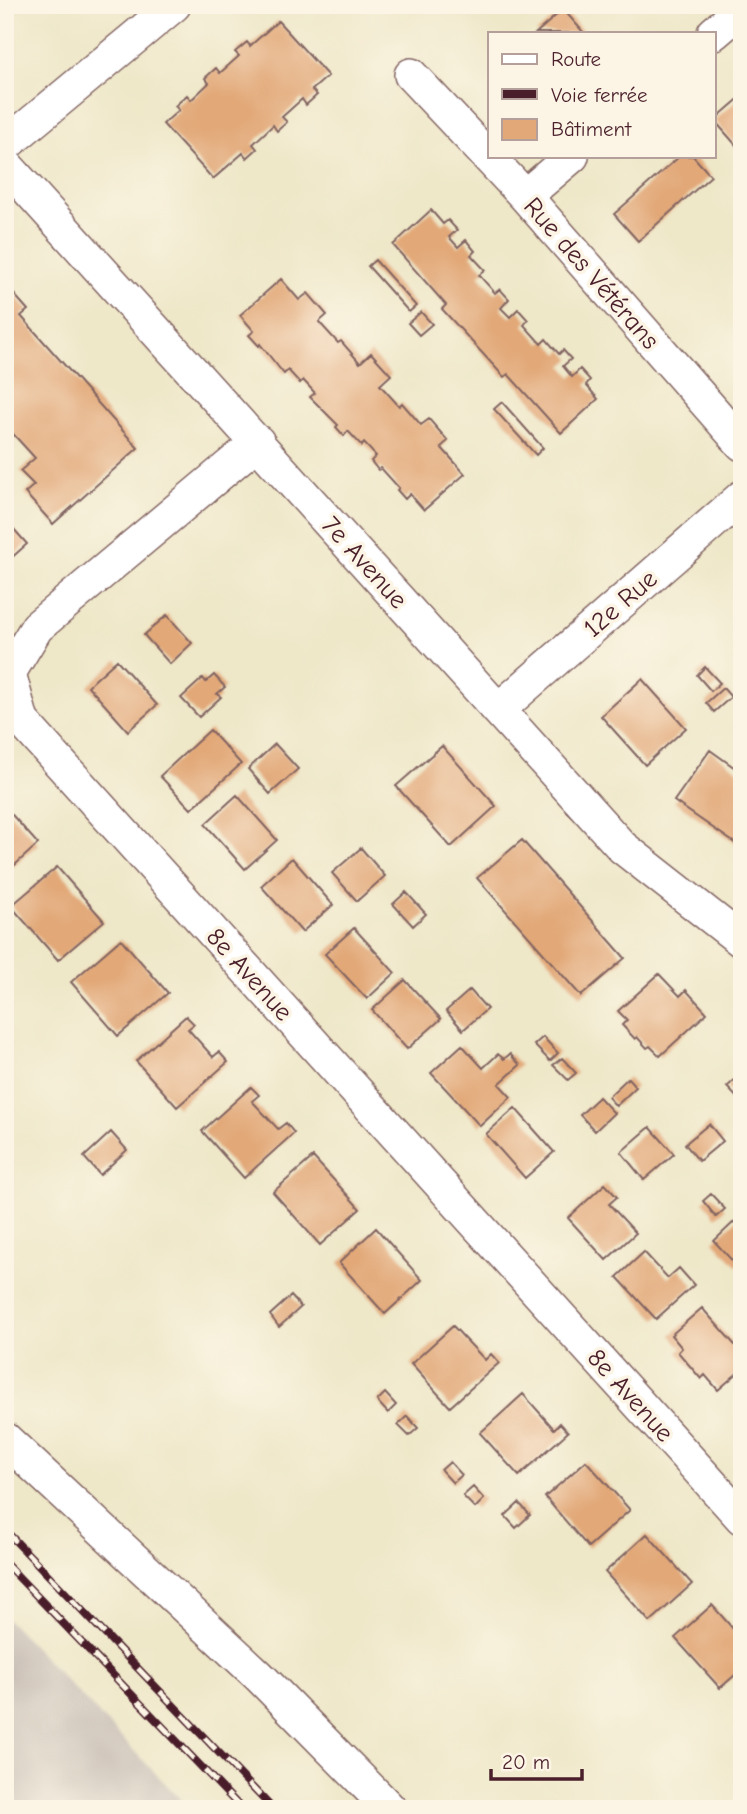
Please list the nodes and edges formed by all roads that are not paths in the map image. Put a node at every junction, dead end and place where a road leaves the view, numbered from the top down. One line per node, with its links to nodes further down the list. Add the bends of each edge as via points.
1 (174, 5): 5 (street)
2 (742, 9): 3 (street)
3 (715, 32)
4 (411, 75): 6 (street, Rue des Vétérans)
5 (5, 145)
6 (488, 157)
7 (489, 158): 10 (street, Rue des Vétérans)
8 (570, 158): 10 (street)
9 (5, 164): 11 (street, 7e Avenue)
10 (525, 196): 12 (street, Rue des Vétérans)
11 (258, 442): 14 (street, 7e Avenue); 17 (street, 8e Avenue, via 37,627 9,673 22,721)
12 (742, 443)
13 (742, 497): 14 (street, 12e Rue)
14 (498, 710): 15 (street, 7e Avenue, via 622,847)
15 (742, 941)
16 (5, 1439): 18 (street, via 259,1676)
17 (742, 1518)
18 (390, 1809)

